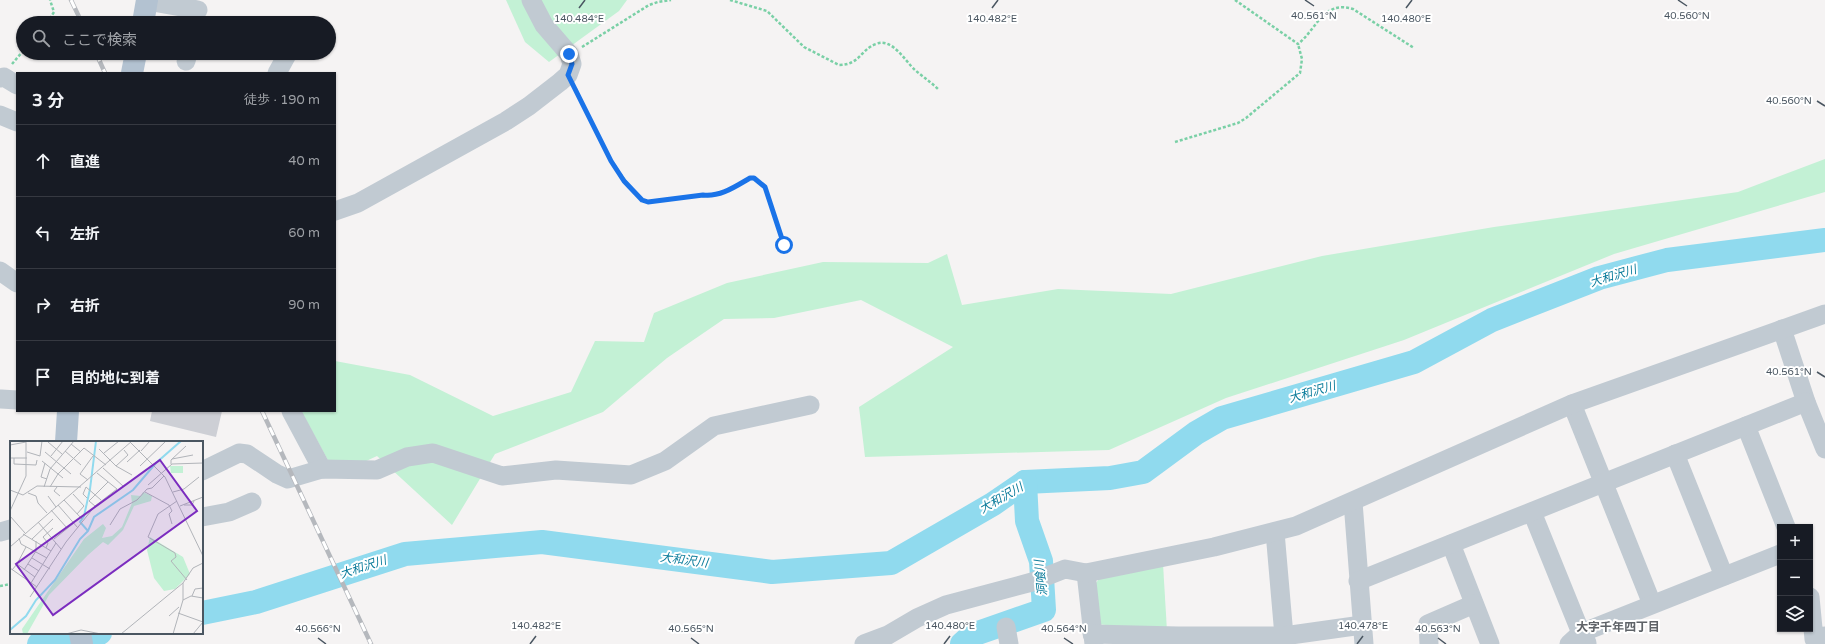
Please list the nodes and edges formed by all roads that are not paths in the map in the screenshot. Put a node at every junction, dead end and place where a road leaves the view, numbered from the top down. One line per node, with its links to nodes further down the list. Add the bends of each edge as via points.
1 (147, 0): 3 (street); 4 (main road)
2 (531, 0): 13 (street, via 544,24 569,54 572,64 568,75 506,121 358,203)
3 (198, 11)
4 (144, 16)
5 (135, 60): 7 (main road)
6 (284, 60): 8 (street)
7 (132, 72)
8 (278, 72)
9 (0, 78): 10 (street, via 4,77)
10 (16, 84)
11 (0, 115): 12 (street)
12 (16, 122)
13 (336, 211)
14 (0, 271): 15 (street)
15 (16, 282)
16 (1825, 314): 17 (street)
17 (1782, 329): 18 (street); 19 (street)
18 (1806, 402): 23 (street); 25 (street)
19 (1572, 404): 29 (street); 31 (street)
20 (810, 405): 27 (street, via 714,426 665,461 631,475 556,470 502,476 433,453 407,457 377,470)
21 (68, 412): 24 (main road)
22 (292, 412): 27 (street)
23 (1746, 426): 26 (street); 34 (street)
24 (66, 441)
25 (1825, 449)
26 (1675, 454): 29 (street); 41 (street)
27 (322, 469): 28 (street, via 288,479 247,454 239,453)
28 (203, 471)
29 (1604, 483): 32 (street); 44 (street)
30 (252, 502): 33 (street, via 229,512)
31 (1352, 502): 37 (street, via 1296,526); 42 (street)
32 (1532, 512): 38 (street); 51 (street)
33 (203, 517)
34 (1785, 524)
35 (10, 529): 36 (street)
36 (0, 532)
37 (1275, 532): 40 (street, via 1214,547); 48 (street)
38 (1451, 544): 42 (street); 43 (street)
39 (1777, 555): 41 (street)
40 (1086, 572): 49 (street); 54 (street, via 1065,569 1032,582 946,605 888,635)
41 (1724, 576): 44 (street)
42 (1358, 581): 46 (street)
43 (1474, 604): 56 (street, via 1428,624); 57 (street)
44 (1652, 604): 51 (street)
45 (1813, 614): 52 (street)
46 (1362, 624): 48 (street); 55 (street)
47 (80, 634): 53 (main road)
48 (1284, 636): 50 (street)
49 (1093, 639): 50 (street)
50 (1179, 640)
51 (1579, 640)
52 (1818, 640)
53 (82, 644)
54 (864, 644)
55 (1364, 644)
56 (1429, 644)
57 (1490, 644)

